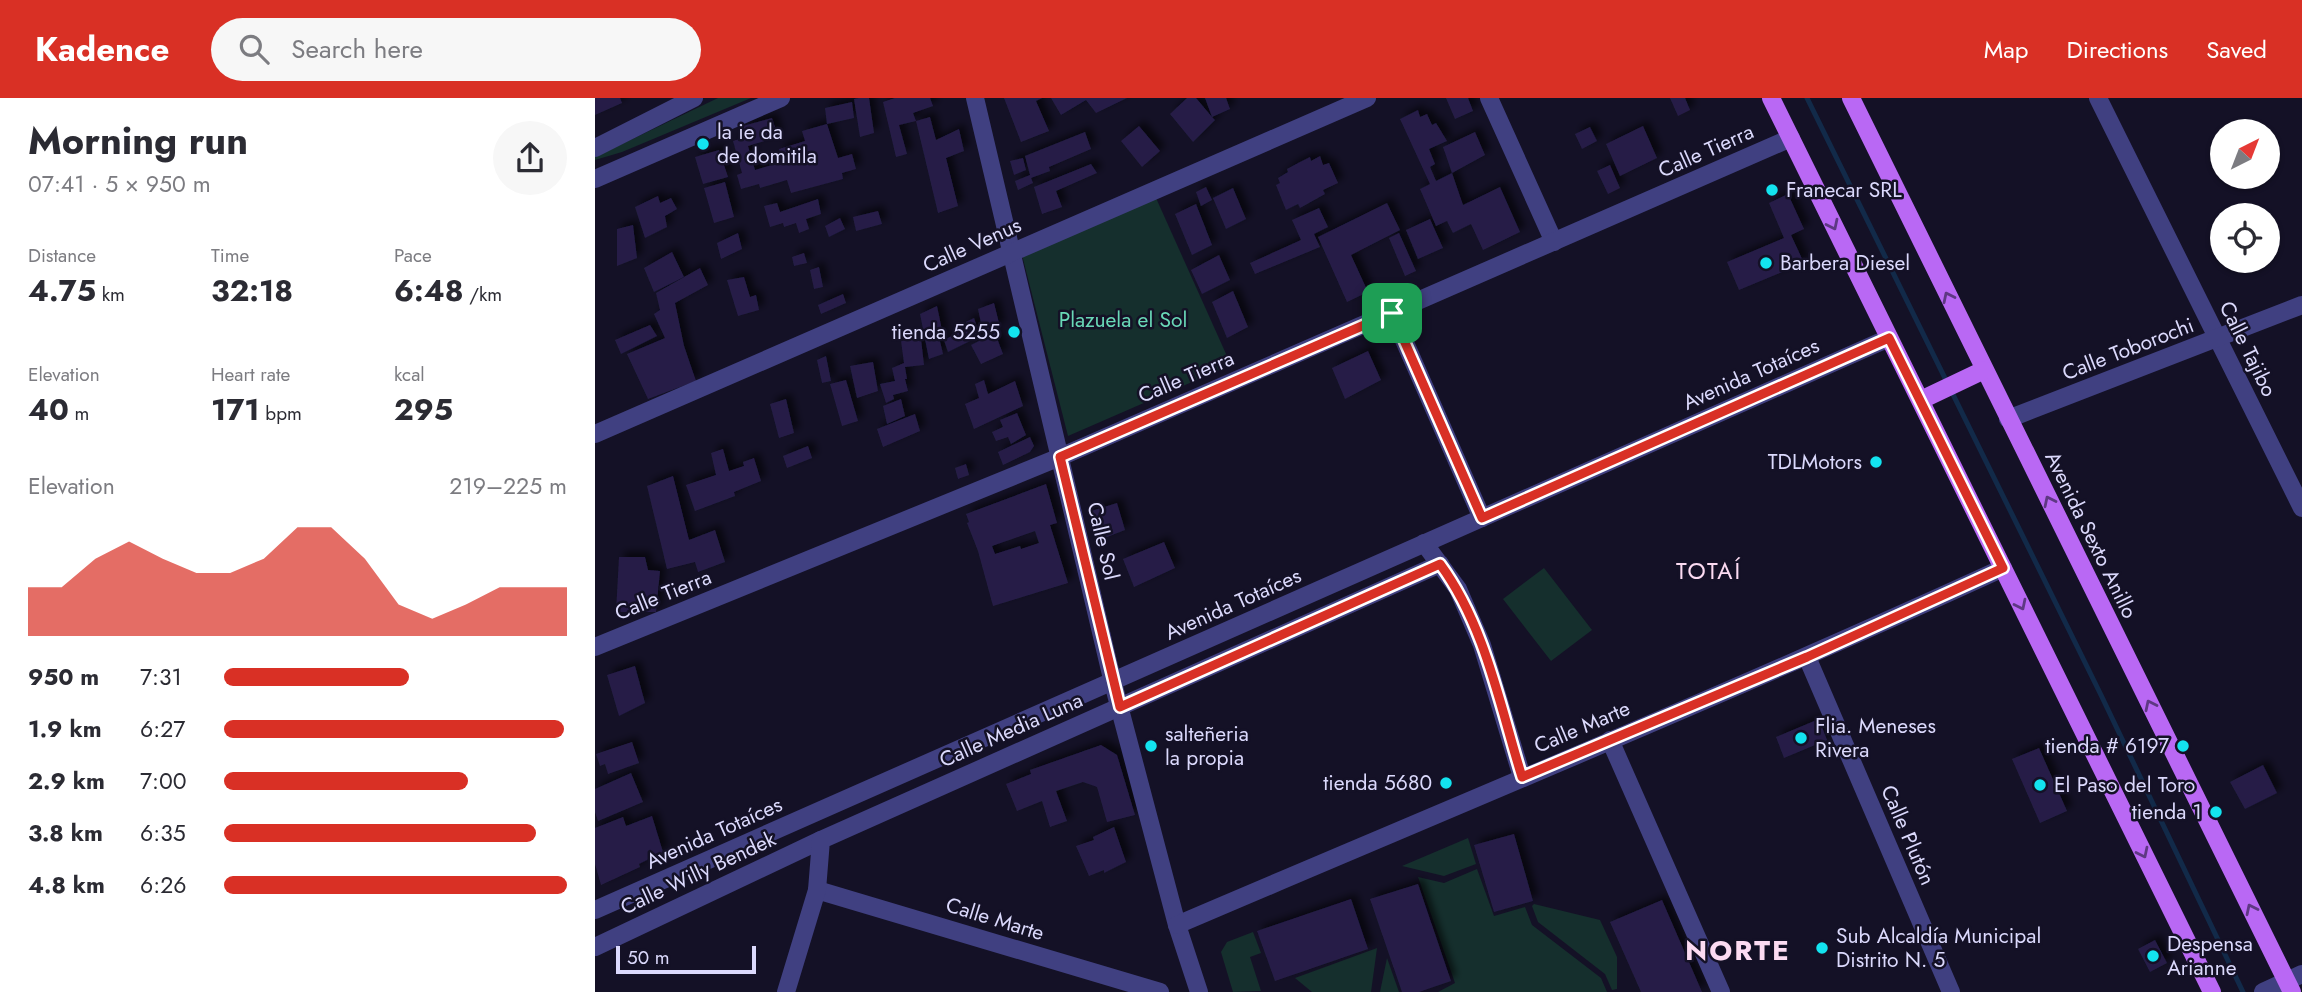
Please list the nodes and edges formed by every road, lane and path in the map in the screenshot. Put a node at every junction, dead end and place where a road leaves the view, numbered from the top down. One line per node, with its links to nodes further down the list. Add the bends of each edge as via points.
1 (694, 98): 10 (street)
2 (781, 98): 11 (street)
3 (975, 98): 13 (street, Calle Sol)
4 (1367, 98): 13 (street, Calle Venus)
5 (1489, 98): 12 (street)
6 (1771, 98): 9 (main road)
7 (1851, 98): 18 (main road, Avenida Sexto Anillo, one-way to 7)
8 (2098, 98): 17 (street, Calle Tajibo)
9 (1791, 138): 12 (street, Calle Tierra); 16 (main road, one-way to 16)
10 (595, 148)
11 (595, 179)
12 (1554, 242): 15 (street, Calle Tierra)
13 (1011, 252): 21 (street, Calle Venus); 22 (street, Calle Sol)
14 (2302, 305): 17 (street, Calle Toborochi)
15 (1392, 313): 22 (street, Calle Tierra); 24 (street)
16 (1889, 338): 19 (main road); 24 (street, Avenida Totaíces)
17 (2217, 338): 20 (street, Calle Toborochi); 23 (street, Calle Tajibo)
18 (1984, 370): 19 (main road); 20 (main road, Avenida Sexto Anillo)
19 (1929, 397): 27 (main road)
20 (2008, 419): 39 (main road, Avenida Sexto Anillo, one-way to 20)
21 (595, 434)
22 (1060, 457): 28 (street, Calle Tierra); 30 (street, Calle Sol)
23 (2302, 508)
24 (1482, 518): 25 (street, Avenida Totaíces)
25 (1424, 542): 26 (street); 30 (street, Avenida Totaíces)
26 (1440, 564): 31 (street, Calle Media Luna); 33 (street, via 1458,589 1482,645)
27 (2003, 568): 29 (street, Calle Marte); 45 (main road, one-way to 45)
28 (595, 647)
29 (1807, 657): 32 (street, Calle Marte); 44 (street, Calle Plutón)
30 (1113, 683): 31 (street, Calle Sol); 36 (street, Avenida Totaíces)
31 (1120, 707): 34 (street, Calle Media Luna); 37 (street, Calle Sol)
32 (1610, 740): 33 (street, Calle Marte); 43 (street)
33 (1522, 777): 37 (street, Calle Marte)
34 (821, 840): 35 (street); 38 (street, Calle Willy Bendek)
35 (817, 890): 40 (street); 41 (street, Calle Marte)
36 (595, 910)
37 (1177, 925): 42 (street, Calle Sol)
38 (595, 947)
39 (2294, 982): 46 (street)
40 (786, 992)
41 (1160, 992)
42 (1199, 992)
43 (1721, 992)
44 (1951, 992)
45 (2212, 992)
46 (2263, 992)

